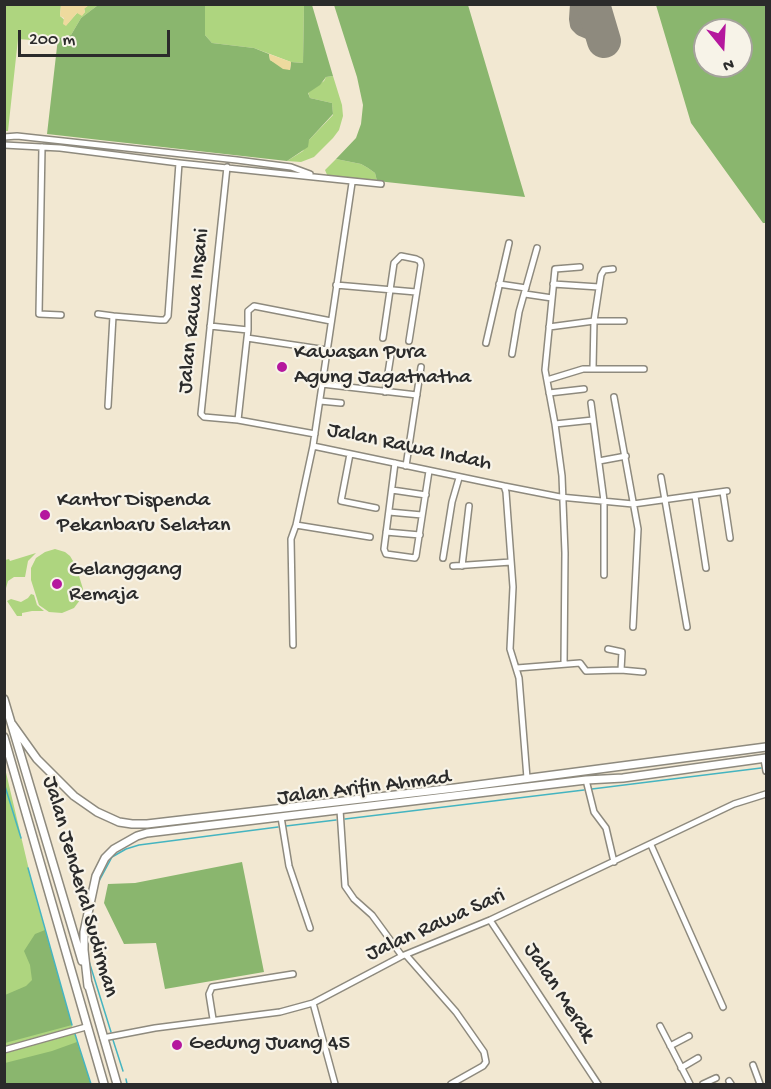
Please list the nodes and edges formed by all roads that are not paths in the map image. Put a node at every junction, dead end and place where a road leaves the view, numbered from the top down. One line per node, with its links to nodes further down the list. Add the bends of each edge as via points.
1 (4, 137): 2 (street)
2 (88, 144): 5 (street); 8 (street, via 291,167)
3 (4, 145): 4 (street)
4 (42, 147): 5 (street); 24 (street, via 39,314)
5 (87, 152): 6 (street)
6 (179, 164): 7 (street); 25 (street, via 168,316 163,320)
7 (227, 167): 8 (street); 29 (street, Jalan Rawa Insani)
8 (320, 178): 9 (street)
9 (352, 183): 10 (street); 17 (street, Jalan Rawa Indah)
10 (381, 184)
11 (509, 243): 15 (street)
12 (537, 248): 20 (street)
13 (580, 267): 16 (street, via 555,269)
14 (613, 269): 18 (street, via 603,271)
15 (500, 284): 20 (street); 35 (street)
16 (553, 284): 18 (street); 22 (street)
17 (336, 285): 19 (street); 26 (street, Jalan Rawa Indah)
18 (599, 287): 27 (street)
19 (390, 290): 21 (street); 21 (street, via 394,263 401,256 421,263); 33 (street)
20 (525, 291): 22 (street); 38 (street)
21 (416, 292): 34 (street)
22 (552, 298): 30 (street)
23 (98, 314): 25 (street)
24 (61, 315)
25 (114, 316): 52 (street)
26 (331, 321): 31 (street, via 254,306 248,311); 37 (street, Jalan Rawa Indah)
27 (594, 321): 28 (street); 30 (street); 40 (street)
28 (624, 321)
29 (210, 326): 31 (street); 53 (street, Jalan Rawa Insani, via 201,414)
30 (549, 327): 42 (street)
31 (248, 330): 32 (street)
32 (247, 338): 37 (street); 53 (street)
33 (383, 338)
34 (409, 341)
35 (486, 343)
36 (392, 348): 45 (street)
37 (327, 350): 43 (street, Jalan Rawa Indah)
38 (512, 354)
39 (421, 367): 47 (street)
40 (592, 368): 41 (street); 42 (street)
41 (644, 369)
42 (547, 380): 46 (street)
43 (322, 384): 45 (street); 49 (street, Jalan Rawa Indah)
44 (584, 389): 46 (street)
45 (385, 392): 47 (street)
46 (549, 393): 55 (street)
47 (417, 395): 62 (street)
48 (614, 397): 59 (street)
49 (320, 401): 50 (street); 56 (street, Jalan Rawa Indah)
50 (341, 403)
51 (591, 403): 54 (street)
52 (108, 406)
53 (238, 420): 56 (street, Jalan Rawa Insani)
54 (593, 420): 55 (street); 60 (street)
55 (555, 424): 70 (street)
56 (315, 434): 57 (street, Jalan Rawa Indah)
57 (313, 446): 58 (street, Jalan Rawa Indah); 78 (street)
58 (350, 454): 61 (street, Jalan Rawa Indah); 75 (street, via 341,501)
59 (626, 456): 60 (street); 73 (street)
60 (599, 461): 71 (street)
61 (396, 463): 62 (street, Jalan Rawa Indah); 67 (street)
62 (406, 466): 63 (street, Jalan Rawa Indah)
63 (429, 471): 64 (street, Jalan Rawa Indah); 68 (street)
64 (459, 477): 66 (street, Jalan Rawa Indah); 83 (street)
65 (661, 477): 72 (street)
66 (504, 486): 70 (street); 84 (street, Jalan Rawa Indah)
67 (392, 490): 68 (street); 76 (street)
68 (426, 495): 77 (street)
69 (695, 496): 72 (street); 82 (street, via 725,491); 87 (street)
70 (563, 497): 71 (street); 93 (street)
71 (604, 501): 73 (street); 88 (street)
72 (666, 501): 73 (street); 90 (street)
73 (633, 504): 89 (street, via 639,538)
74 (469, 506): 86 (street)
75 (376, 508)
76 (389, 512): 77 (street); 79 (street)
77 (422, 515): 80 (street)
78 (296, 525): 81 (street); 91 (street, via 290,548)
79 (386, 532): 80 (street); 80 (street, via 386,554 415,558)
80 (420, 535)
81 (370, 537)
82 (730, 538)
83 (443, 558)
84 (512, 562): 86 (street); 94 (street, Jalan Rawa Indah, via 510,649)
85 (453, 566): 86 (street)
86 (462, 566)
87 (706, 568)
88 (604, 575)
89 (633, 627)
90 (687, 627)
91 (293, 645)
92 (608, 649): 95 (street, via 622,652)
93 (564, 664): 94 (street); 95 (street, via 581,663 586,671)
94 (517, 668): 103 (street, Jalan Rawa Indah)
95 (621, 670): 96 (street)
96 (643, 672)
97 (4, 699): 98 (main road, Jalan Jenderal Sudirman)
98 (12, 724): 105 (main road, Jalan Arifin Ahmad, via 27,748 74,796 97,812 125,823 147,824); 110 (main road, Jalan Jenderal Sudirman)
99 (4, 737): 111 (main road, Jalan Jenderal Sudirman)
100 (766, 747): 103 (main road, Jalan Arifin Ahmad)
101 (765, 759): 102 (street); 104 (main road, Jalan Arifin Ahmad)
102 (766, 771)
103 (527, 775): 105 (main road, Jalan Arifin Ahmad)
104 (586, 780): 107 (main road, Jalan Arifin Ahmad); 115 (street, via 594,812 606,828)
105 (418, 792): 107 (main road)
106 (766, 794): 112 (street, Jalan Rawa Sari, via 734,804)
107 (419, 801): 108 (main road, Jalan Arifin Ahmad)
108 (340, 810): 109 (main road, Jalan Arifin Ahmad); 118 (street, via 345,886)
109 (281, 817): 117 (street, via 289,866); 120 (main road, Jalan Arifin Ahmad, via 147,833 114,849 96,876 88,905 84,939)
110 (45, 837): 111 (main road); 113 (main road, Jalan Jenderal Sudirman)
111 (34, 840): 114 (main road, Jalan Jenderal Sudirman)
112 (651, 845): 115 (street, Jalan Rawa Sari); 122 (street)
113 (50, 854): 114 (main road); 120 (main road, Jalan Jenderal Sudirman)
114 (39, 857): 125 (main road, Jalan Jenderal Sudirman)
115 (614, 862): 116 (street, Jalan Rawa Sari)
116 (490, 920): 118 (street, Jalan Rawa Sari); 138 (street, Jalan Merak)
117 (310, 928)
118 (404, 956): 121 (street, Jalan Rawa Sari); 137 (street, via 456,1012 484,1052 483,1066)
119 (293, 974): 123 (street, via 212,987 209,994)
120 (88, 986): 127 (main road, Jalan Jenderal Sudirman)
121 (313, 1003): 123 (street, Jalan Rawa Sari, via 280,1012); 136 (street)
122 (723, 1007)
123 (213, 1019): 127 (street, Jalan Rawa Sari)
124 (660, 1026): 128 (street)
125 (86, 1027): 129 (street); 134 (main road, Jalan Jenderal Sudirman)
126 (690, 1036): 128 (street)
127 (103, 1038): 135 (main road, Jalan Jenderal Sudirman)
128 (670, 1046): 132 (street)
129 (4, 1050)
130 (698, 1059): 132 (street)
131 (753, 1065): 141 (street)
132 (681, 1068): 139 (street)
133 (716, 1078): 140 (street)
134 (104, 1084)
135 (117, 1084)
136 (335, 1084)
137 (451, 1084)
138 (598, 1084)
139 (690, 1084)
140 (703, 1084)
141 (760, 1084)

